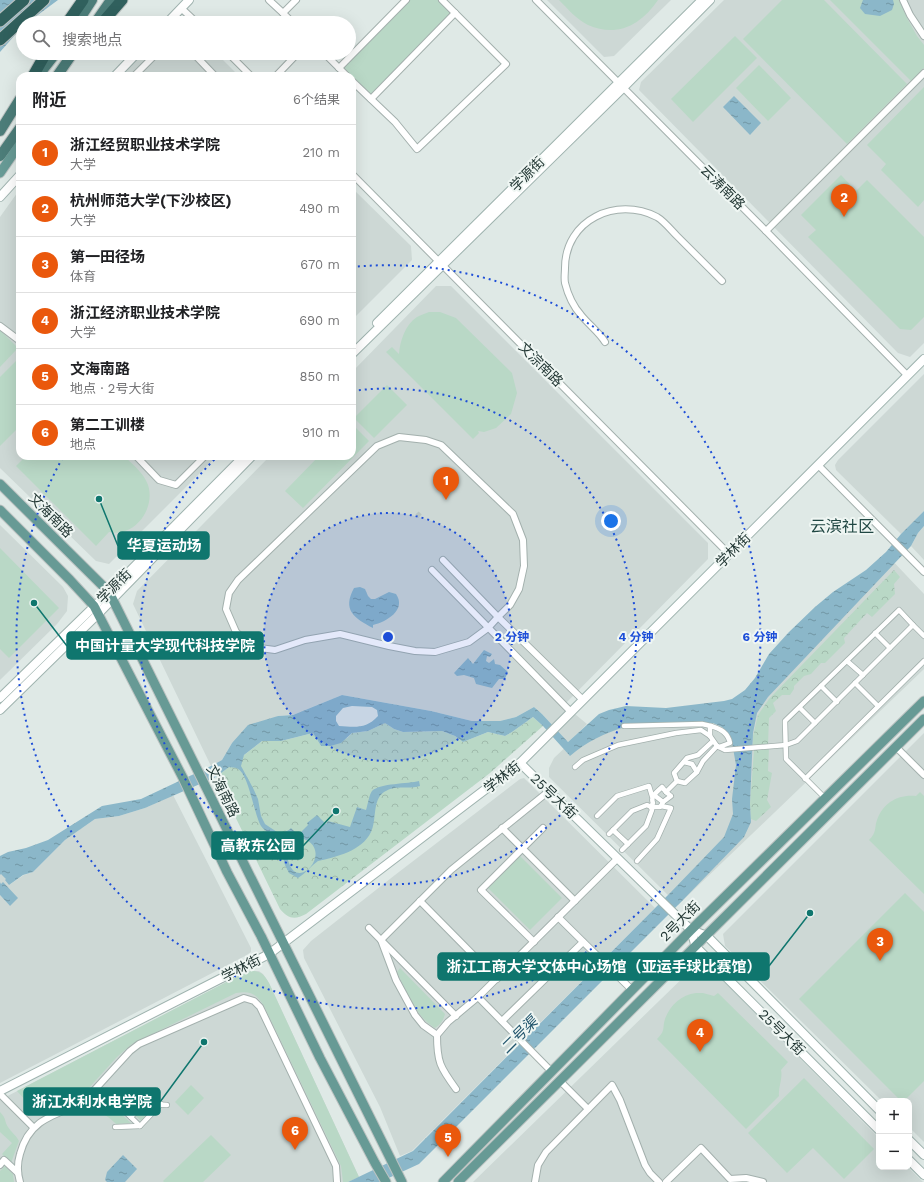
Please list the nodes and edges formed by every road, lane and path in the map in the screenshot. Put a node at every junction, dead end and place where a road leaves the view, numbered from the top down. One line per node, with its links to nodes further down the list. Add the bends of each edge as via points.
1 (24, 0): 24 (highway)
2 (44, 0): 17 (highway)
3 (189, 0): 14 (main road)
4 (269, 0): 16 (street)
5 (296, 0): 16 (street)
6 (406, 0): 28 (street)
7 (442, 0): 15 (street)
8 (536, 0): 51 (street, 云涛南路)
9 (702, 0): 51 (main road, 学源街)
10 (710, 0): 51 (main road)
11 (904, 0): 26 (street, via 910,15)
12 (86, 2): 18 (highway); 19 (highway)
13 (116, 2): 20 (highway)
14 (181, 8): 21 (main road); 22 (street)
15 (456, 12): 52 (street); 52 (street, via 506,64 417,149)
16 (283, 13): 23 (street)
17 (26, 16)
18 (73, 16)
19 (80, 16)
20 (104, 16)
21 (173, 16)
22 (190, 16)
23 (286, 16)
24 (0, 21)
25 (16, 25): 27 (highway)
26 (924, 36)
27 (0, 40)
28 (356, 51)
29 (42, 60): 40 (highway)
30 (51, 60): 41 (highway)
31 (68, 60): 42 (highway)
32 (130, 60): 43 (main road)
33 (150, 60): 44 (street)
34 (200, 60): 45 (street)
35 (235, 60): 46 (street)
36 (291, 60): 47 (street)
37 (331, 60): 39 (street)
38 (347, 60): 39 (street)
39 (339, 68): 48 (street)
40 (36, 72)
41 (41, 72)
42 (60, 72)
43 (119, 72)
44 (138, 72)
45 (211, 72)
46 (247, 72)
47 (280, 72)
48 (343, 72)
49 (924, 74): 64 (street)
50 (356, 84): 52 (street)
51 (622, 85): 64 (street, 云涛南路); 65 (main road, 学源街)
52 (371, 99)
53 (16, 103): 55 (main road)
54 (16, 105): 56 (highway)
55 (0, 122)
56 (0, 131)
57 (16, 134): 59 (highway)
58 (16, 150): 60 (main road)
59 (0, 156)
60 (0, 173)
61 (16, 179): 63 (main road)
62 (356, 182): 65 (street, 文淙南路)
63 (0, 197)
64 (766, 231): 73 (street, 云涛南路)
65 (441, 263): 70 (main road, 学源街); 71 (main road); 81 (street, 文淙南路)
66 (722, 281): 69 (street, via 658,218 642,212 621,209 600,214 582,225 570,241 565,258 565,282 572,302)
67 (0, 326): 68 (street)
68 (16, 338)
69 (605, 342)
70 (356, 343)
71 (356, 350)
72 (924, 359): 73 (main road, 学林街)
73 (907, 376): 78 (main road, 学林街)
74 (141, 460): 75 (street, via 159,480 176,485)
75 (201, 460)
76 (240, 460): 85 (main road, 学源街)
77 (248, 460): 85 (main road)
78 (818, 465): 81 (main road, 学林街); 84 (street)
79 (0, 484): 85 (main road, 文海南路)
80 (0, 510): 86 (main road, via 70,580)
81 (729, 554): 99 (main road, 学林街)
82 (443, 560): 87 (street)
83 (432, 570): 89 (street)
84 (924, 572)
85 (110, 596): 86 (main road, 学源街); 147 (main road, 文海南路)
86 (96, 610): 98 (main road, 学源街); 104 (main road); 149 (main road, via 183,778)
87 (498, 617): 89 (street); 89 (street, via 510,605 519,589 524,566 524,540 513,514 441,445 426,440 399,437 377,446 238,580 229,593 226,609 236,632 252,647 275,650 305,640 340,634 415,651 435,652 468,642); 99 (street)
88 (913, 625): 90 (street, via 899,610); 91 (street); 92 (street)
89 (488, 628): 105 (street)
90 (875, 633): 92 (street); 93 (street)
91 (924, 636)
92 (890, 648): 95 (street)
93 (847, 660): 95 (street); 97 (street)
94 (924, 661): 102 (street)
95 (863, 675): 96 (street)
96 (855, 683): 101 (street); 102 (street)
97 (821, 686): 101 (street); 103 (street)
98 (2, 692)
99 (583, 700): 105 (main road, 学林街)
100 (924, 701): 125 (main road, 2号大街)
101 (837, 702): 107 (street)
102 (878, 706): 120 (street)
103 (800, 708): 107 (street); 112 (street, via 785,721)
104 (0, 710)
105 (571, 712): 116 (main road, 学林街)
106 (924, 719): 114 (main road, 2号大街)
107 (815, 723): 112 (street, via 798,741)
108 (624, 726): 109 (street)
109 (711, 726): 110 (street); 113 (street, via 726,733 729,739 730,743)
110 (710, 736): 111 (street); 117 (street, via 701,730 642,739 618,745 583,760)
111 (713, 741): 113 (street); 115 (street, via 698,755 687,758)
112 (786, 745): 113 (street, via 725,750); 120 (street, via 786,759)
113 (718, 747): 118 (street, via 703,761)
114 (896, 747): 119 (street); 143 (main road, 2号大街)
115 (684, 762): 118 (street, via 692,764); 121 (street, via 674,773)
116 (520, 763): 122 (main road, 25号大街); 147 (main road, 学林街)
117 (575, 767)
118 (697, 772): 121 (street, via 684,783)
119 (924, 775)
120 (805, 778): 125 (street)
121 (677, 781): 123 (street)
122 (549, 791): 129 (street); 136 (main road, 25号大街)
123 (666, 792): 124 (street, via 662,787); 126 (street, via 671,796)
124 (653, 796): 126 (street); 127 (street); 128 (street, via 649,786 617,796)
125 (825, 798): 142 (main road, 2号大街)
126 (662, 804): 127 (street, via 660,807); 137 (street, via 670,808 666,821 657,838)
127 (650, 807): 131 (street, via 647,805 632,810); 133 (street, via 652,810 646,826)
128 (597, 816)
129 (502, 828): 134 (street); 139 (street, via 451,870)
130 (543, 828): 134 (street)
131 (613, 830): 132 (street); 133 (street)
132 (609, 834)
133 (628, 844): 135 (street)
134 (522, 849): 138 (street); 145 (street, via 481,890)
135 (622, 850)
136 (618, 858): 138 (street); 142 (main road, 25号大街)
137 (637, 861)
138 (575, 900): 140 (street)
139 (420, 901): 144 (street); 150 (street)
140 (558, 917): 145 (street); 146 (street)
141 (369, 928): 144 (street)
142 (691, 930): 143 (main road, 25号大街); 148 (main road, 25号大街); 151 (main road, 2号大街)
143 (706, 936): 148 (main road, 2号大街); 165 (main road, 25号大街)
144 (381, 940): 153 (street); 155 (street, via 396,980 415,1015 423,1025)
145 (534, 942): 150 (street)
146 (583, 942): 151 (street); 154 (street)
147 (283, 944): 149 (main road, 学林街); 182 (main road, 文海南路)
148 (696, 947): 157 (main road, 2号大街); 170 (main road, 25号大街)
149 (269, 954): 159 (main road, 学林街); 181 (main road, via 320,1058)
150 (497, 979): 152 (street)
151 (632, 990): 156 (main road, 2号大街)
152 (478, 997): 153 (street); 154 (street)
153 (456, 1016): 155 (street)
154 (502, 1021): 156 (street)
155 (437, 1035): 158 (street, via 437,1052 442,1069)
156 (552, 1072): 183 (main road, 2号大街)
157 (560, 1081): 166 (street); 184 (main road, 2号大街)
158 (456, 1089)
159 (0, 1091)
160 (0, 1094): 171 (street)
161 (88, 1099): 162 (street); 164 (street, via 87,1108 77,1110); 164 (street, via 83,1094 77,1094 73,1098); 180 (street, via 139,1044 244,998 254,1001 260,1007 336,1166)
162 (114, 1101): 163 (street); 167 (street)
163 (144, 1103): 167 (street); 168 (street, via 164,1104)
164 (73, 1107): 171 (street, via 46,1118)
165 (876, 1107)
166 (588, 1109): 185 (street, via 540,1159); 186 (street, via 612,1085 646,1165)
167 (131, 1117): 168 (street)
168 (140, 1126): 169 (street)
169 (116, 1127)
170 (876, 1127)
171 (33, 1128): 177 (street, via 21,1149)
172 (912, 1143): 174 (main road)
173 (0, 1154): 175 (street)
174 (924, 1155)
175 (2, 1162): 177 (street)
176 (912, 1163): 178 (main road)
177 (18, 1173): 179 (street)
178 (924, 1176)
179 (20, 1182)
180 (337, 1182)
181 (386, 1182)
182 (402, 1182)
183 (443, 1182)
184 (458, 1182)
185 (535, 1182)
186 (659, 1182)
187 (666, 1182): 188 (street, via 701,1148 730,1179 746,1178)
188 (763, 1182)

